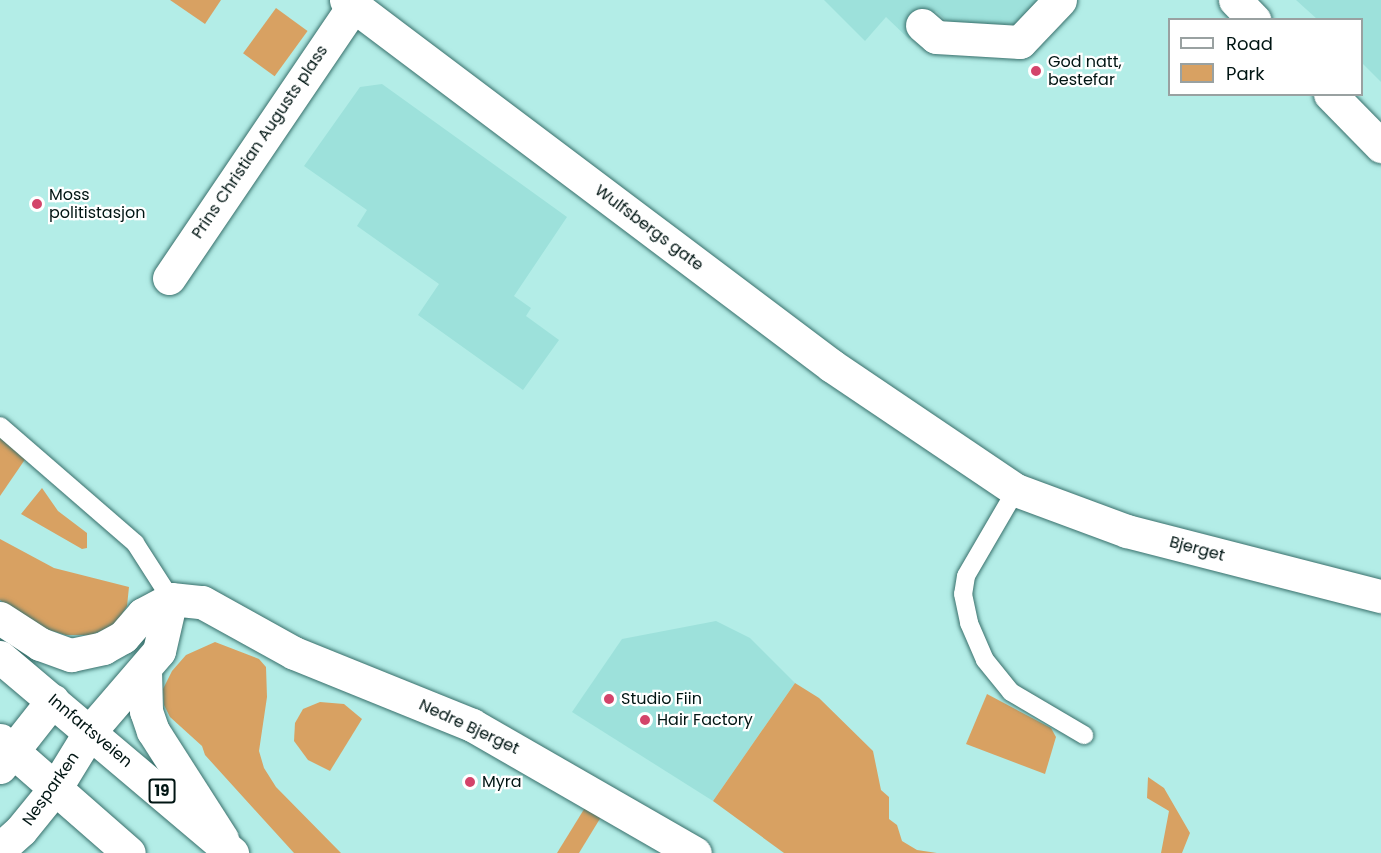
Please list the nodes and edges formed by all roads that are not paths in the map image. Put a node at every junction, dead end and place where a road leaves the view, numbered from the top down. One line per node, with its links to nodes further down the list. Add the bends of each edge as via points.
1 (1060, 0): 5 (main road, via 1020,42 936,38)
2 (1235, 0): 4 (main road)
3 (349, 3): 8 (main road, Prins Christian Augusts plass); 10 (main road, Wulfsbergs gate, via 832,366)
4 (1252, 18)
5 (922, 25)
6 (1331, 96): 7 (main road)
7 (1381, 146)
8 (169, 279)
9 (0, 426): 13 (lane, via 135,543)
10 (957, 451): 11 (main road, Bjerget)
11 (1017, 490): 12 (main road, Bjerget, via 1127,531); 19 (lane, via 966,576 963,594 969,623 985,660 1011,692)
12 (1381, 596)
13 (187, 601): 14 (main road, via 143,614 123,637 104,648 71,655 40,644); 16 (main road, Nesparken); 25 (main road, Nedre Bjerget, via 294,653 384,692 437,708 514,746)
14 (0, 618)
15 (0, 657): 17 (main road, Innfartsveien / 19)
16 (145, 670): 18 (main road, Nesparken); 23 (main road, via 146,711 153,731)
17 (53, 700): 18 (main road, Innfartsveien / 19); 20 (main road)
18 (91, 730): 21 (main road, Nesparken); 23 (main road, Innfartsveien / 19)
19 (1084, 735)
20 (4, 752): 21 (main road)
21 (56, 787): 22 (main road, Nesparken); 24 (main road)
22 (0, 849)
23 (231, 852)
24 (129, 853)
25 (695, 853)

